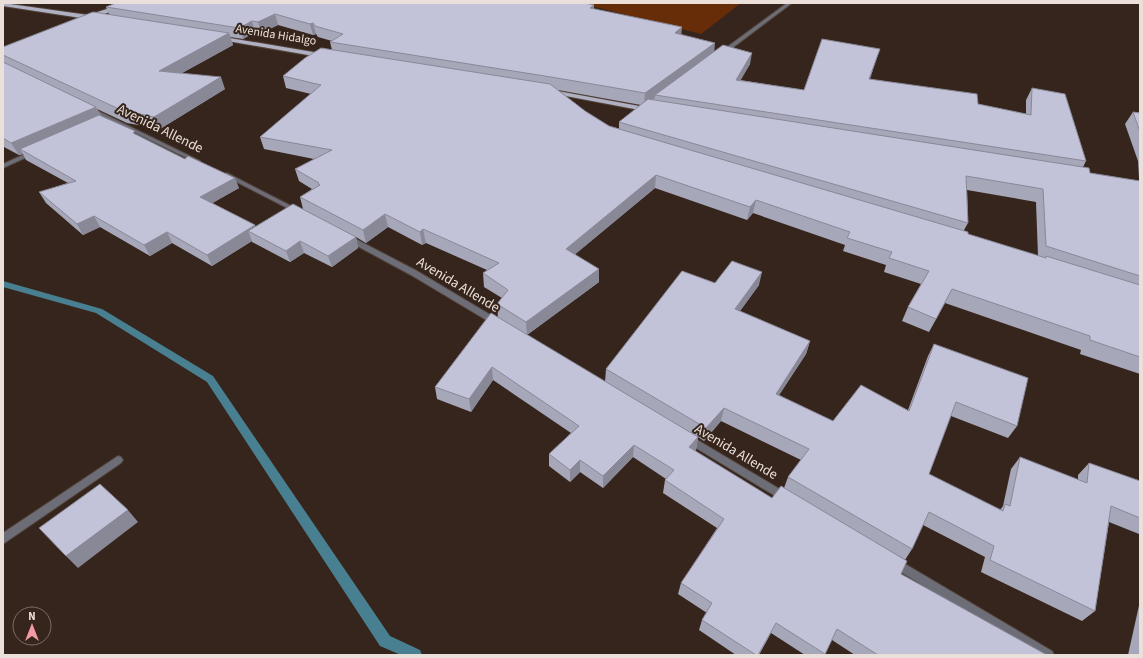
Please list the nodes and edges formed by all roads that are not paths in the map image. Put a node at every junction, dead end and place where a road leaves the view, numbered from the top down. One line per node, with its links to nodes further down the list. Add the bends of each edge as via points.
1 (132, 3): 6 (main road)
2 (790, 3): 11 (street)
3 (3, 4): 5 (main road)
4 (3, 11): 5 (main road)
5 (47, 12): 6 (main road)
6 (89, 18): 7 (street); 8 (main road)
7 (82, 20)
8 (105, 20)
9 (214, 38): 10 (main road, Avenida Hidalgo)
10 (332, 57)
11 (714, 58)
12 (547, 91): 13 (street); 15 (main road)
13 (562, 102)
14 (82, 105): 17 (street, Avenida Allende, via 107,121)
15 (660, 112)
16 (39, 150): 18 (street)
17 (204, 164)
18 (3, 166)
19 (218, 171): 20 (street)
20 (303, 214)
21 (338, 233): 22 (street, Avenida Allende, via 414,273)
22 (503, 327)
23 (680, 433): 25 (street, Avenida Allende)
24 (118, 460): 26 (street)
25 (796, 503)
26 (3, 539)
27 (885, 556): 28 (street)
28 (1048, 655)

